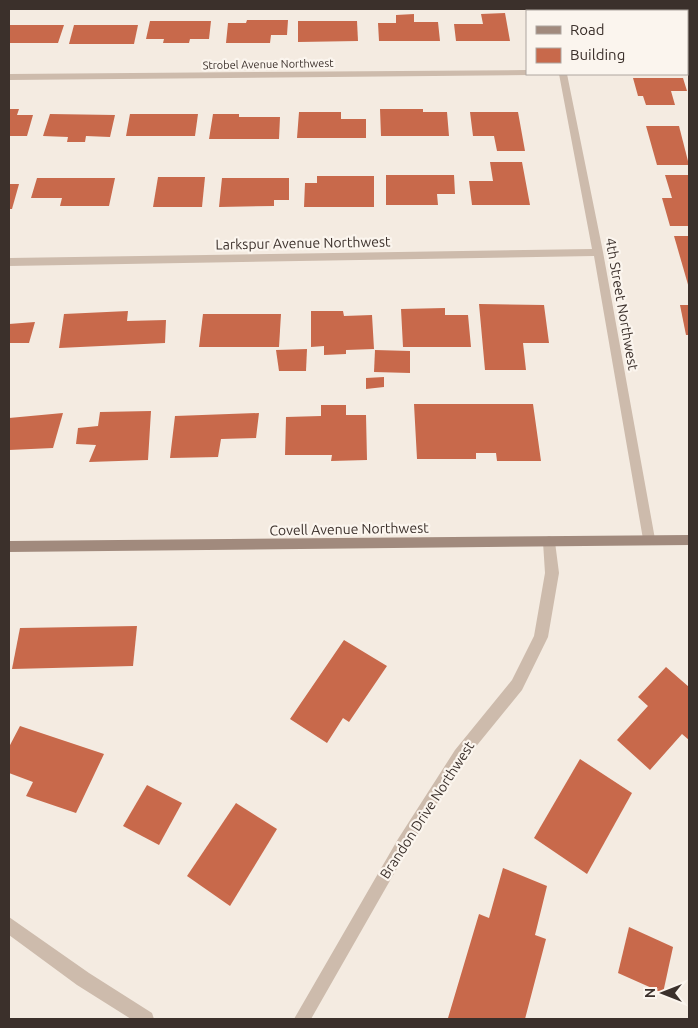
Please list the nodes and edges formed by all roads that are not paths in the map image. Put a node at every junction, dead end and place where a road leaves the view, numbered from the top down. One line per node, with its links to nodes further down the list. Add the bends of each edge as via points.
1 (526, 73): 3 (street, Strobel Avenue Northwest)
2 (563, 75): 4 (street, 4th Street Northwest)
3 (9, 77)
4 (598, 252): 5 (street, Larkspur Avenue Northwest); 6 (street, 4th Street Northwest)
5 (9, 262)
6 (648, 539): 7 (street, Covell Avenue Northwest); 8 (street, Covell Avenue Northwest)
7 (689, 540)
8 (549, 542): 9 (street, Covell Avenue Northwest); 12 (street, Brandon Drive Northwest, via 552,573 541,637 517,685 460,755 413,827)
9 (9, 547)
10 (9, 925): 11 (street, via 83,979)
11 (146, 1019)
12 (302, 1019)

